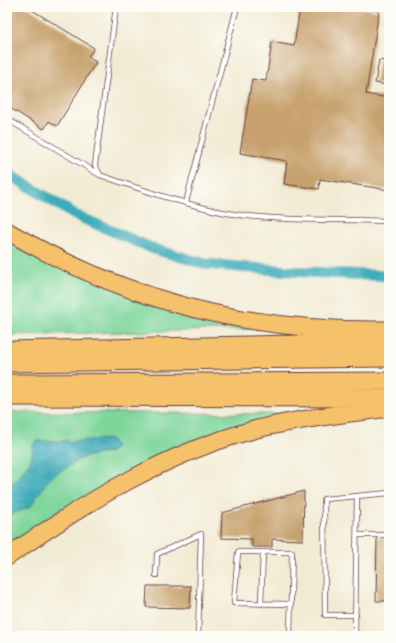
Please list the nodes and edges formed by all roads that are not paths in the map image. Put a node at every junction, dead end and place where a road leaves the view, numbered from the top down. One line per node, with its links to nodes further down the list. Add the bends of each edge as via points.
1 (116, 7): 4 (lane, via 95,165)
2 (237, 7): 5 (lane)
3 (7, 119): 4 (lane)
4 (100, 175): 5 (lane, via 153,194)
5 (186, 202): 6 (lane, via 223,212 283,218)
6 (389, 221)
7 (7, 231): 8 (highway, via 93,276 134,292 201,311 296,327)
8 (389, 330)
9 (389, 342): 10 (highway)
10 (7, 350)
11 (389, 358): 12 (highway)
12 (7, 363)
13 (389, 381): 14 (highway)
14 (7, 383)
15 (7, 397): 16 (highway)
16 (389, 398)
17 (389, 408): 23 (highway, via 282,423 232,436 184,454 100,495)
18 (389, 493): 19 (lane)
19 (357, 496): 20 (lane); 27 (lane, via 324,499 325,615)
20 (357, 535): 21 (lane); 27 (lane)
21 (389, 535)
22 (262, 552): 25 (lane); 25 (lane, via 238,552 234,603); 26 (lane, via 292,552)
23 (7, 557)
24 (156, 575): 28 (lane, via 157,554 201,534)
25 (261, 604): 26 (lane)
26 (291, 604): 29 (lane)
27 (356, 615): 30 (lane)
28 (198, 636)
29 (290, 636)
30 (355, 636)

